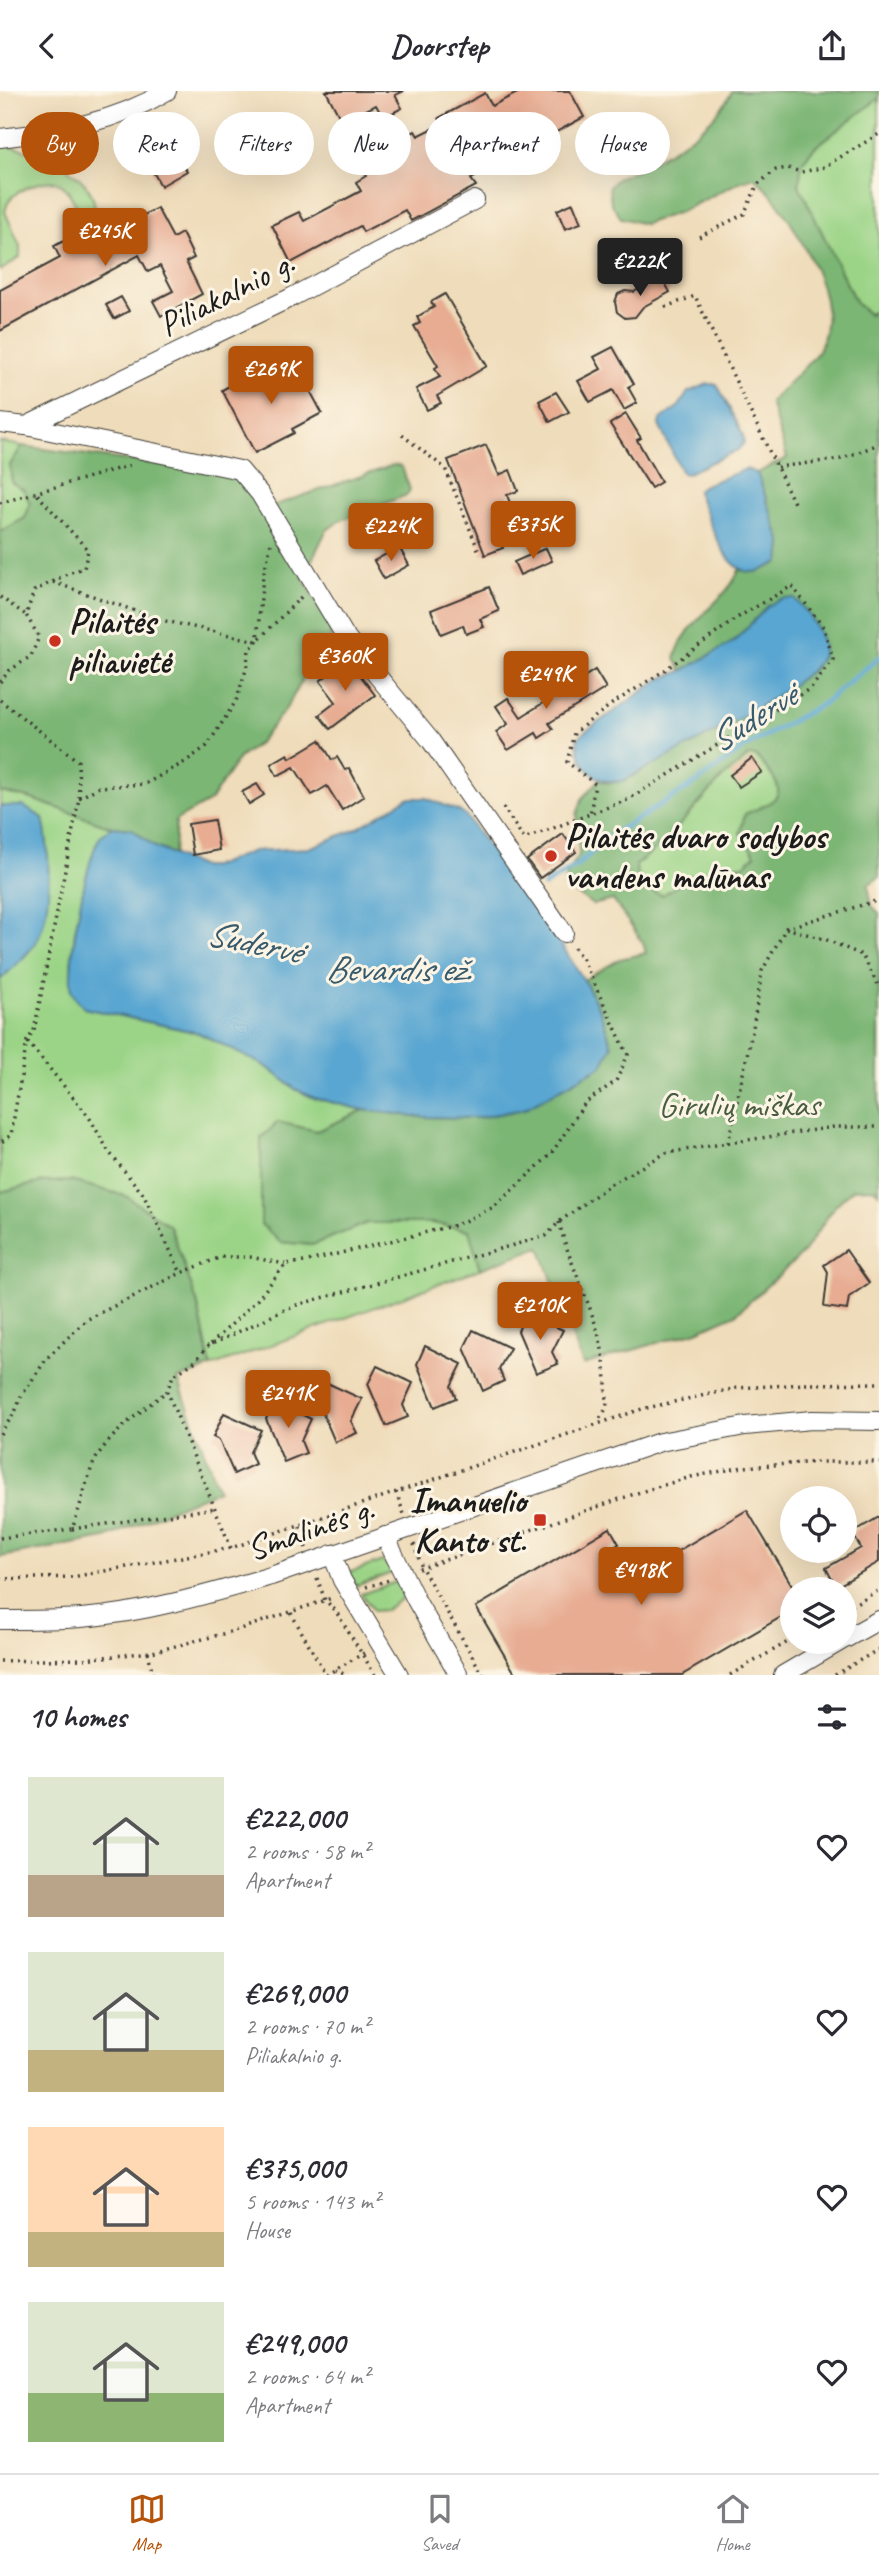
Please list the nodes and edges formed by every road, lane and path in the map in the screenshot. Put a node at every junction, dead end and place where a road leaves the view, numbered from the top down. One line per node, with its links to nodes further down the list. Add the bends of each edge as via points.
1 (167, 91): 3 (street, via 111,119)
2 (879, 134): 5 (path, via 822,168 776,170 758,184 744,214)
3 (0, 138)
4 (475, 199): 8 (street, Piliakalnio g., via 195,345)
5 (699, 237)
6 (666, 307): 12 (path, via 695,296)
7 (0, 422): 8 (street)
8 (26, 426): 11 (street)
9 (402, 435): 17 (path, via 445,468)
10 (879, 443): 12 (path, via 841,459)
11 (166, 455): 13 (path); 16 (street, via 240,470)
12 (777, 467): 15 (path)
13 (36, 493): 14 (path); 18 (path, via 88,550 84,568)
14 (0, 503)
15 (794, 503)
16 (278, 524): 19 (street); 22 (path, via 263,576)
17 (480, 554)
18 (52, 582): 21 (path, via 34,591); 22 (path, via 161,620)
19 (313, 583): 22 (path); 30 (street, via 346,639 431,741)
20 (0, 597): 21 (path)
21 (26, 615): 23 (path, via 39,637 31,656)
22 (257, 641): 25 (path, via 249,650 236,701 207,746 145,784 99,787)
23 (0, 682)
24 (0, 700): 25 (path, via 78,761)
25 (79, 799): 33 (path, via 34,1031)
26 (503, 807): 27 (path, via 524,839)
27 (590, 815): 27 (path, via 626,800 811,688 833,660 824,628 792,586 740,616 574,733 567,762 595,784)
28 (879, 900): 29 (path)
29 (786, 928): 32 (path, via 862,955); 36 (path, via 762,971)
30 (564, 933)
31 (583, 960): 38 (path, via 628,1055 616,1081 585,1103 551,1154 494,1207 456,1224)
32 (879, 987)
33 (27, 1041): 35 (path, via 11,1135); 39 (path, via 143,1194)
34 (879, 1127): 36 (path, via 834,1127)
35 (0, 1143)
36 (728, 1143): 37 (path, via 666,1153 611,1184)
37 (559, 1222): 40 (path, via 546,1235 293,1306); 44 (path, via 601,1339 607,1407)
38 (286, 1264): 39 (path, via 221,1257); 40 (path, via 257,1300)
39 (181, 1273): 45 (path, via 86,1320 70,1333 47,1358)
40 (208, 1346): 42 (path, via 173,1376)
41 (879, 1384): 44 (path, via 737,1388)
42 (167, 1391): 48 (path); 51 (path, via 103,1449 92,1466)
43 (879, 1422): 50 (street, Smalinės g., via 812,1420 691,1434)
44 (597, 1423): 47 (path)
45 (0, 1434)
46 (879, 1462): 57 (path, via 743,1467 691,1477)
47 (396, 1492): 49 (path); 50 (path)
48 (215, 1508): 51 (path); 54 (path)
49 (300, 1526): 54 (path); 56 (path)
50 (408, 1527): 52 (street, Smalinės g.); 57 (path)
51 (72, 1529): 53 (path)
52 (385, 1535): 55 (street, Smalinės g.); 58 (street)
53 (0, 1538)
54 (232, 1548): 59 (path, via 72,1577)
55 (332, 1555): 56 (street, Smalinės g.); 61 (street)
56 (310, 1562): 62 (path); 66 (street, Smalinės g., via 162,1605 82,1618)
57 (422, 1568): 58 (path); 82 (path)
58 (403, 1575): 61 (path); 81 (street)
59 (0, 1579)
60 (879, 1590): 63 (path)
61 (351, 1593): 62 (path); 68 (street)
62 (325, 1600): 64 (path); 72 (path)
63 (857, 1602)
64 (290, 1613): 71 (path); 77 (path)
65 (879, 1620): 67 (street)
66 (0, 1621)
67 (857, 1632)
68 (380, 1643): 72 (path); 80 (street)
69 (780, 1646): 83 (path)
70 (879, 1649): 85 (path)
71 (148, 1652): 74 (path); 76 (path)
72 (362, 1654): 75 (path); 79 (path)
73 (819, 1654): 84 (street)
74 (0, 1661)
75 (335, 1670): 77 (path); 78 (path)
76 (153, 1675)
77 (326, 1675)
78 (346, 1675)
79 (374, 1675)
80 (400, 1675)
81 (459, 1675)
82 (483, 1675)
83 (730, 1675)
84 (783, 1675)
85 (835, 1675)

